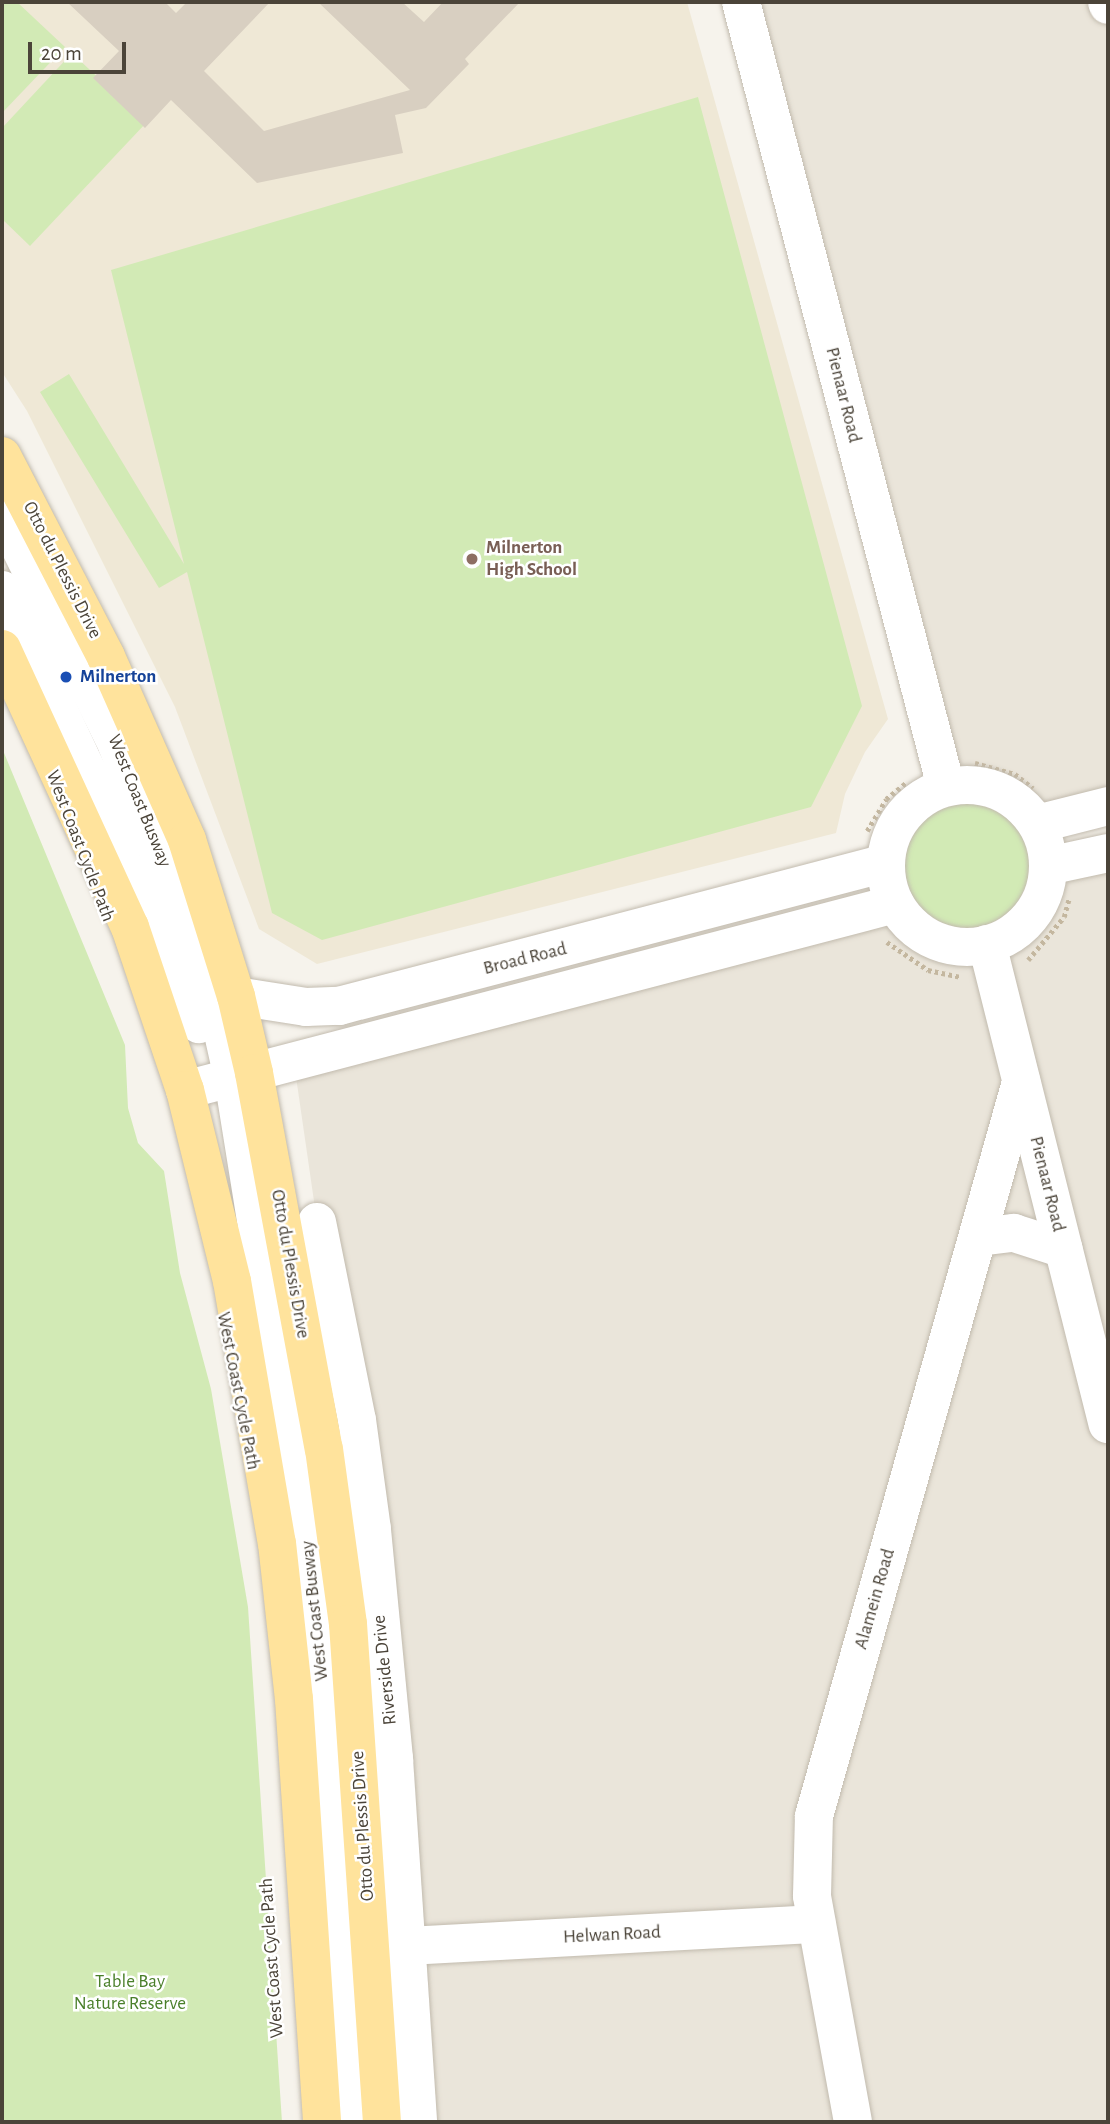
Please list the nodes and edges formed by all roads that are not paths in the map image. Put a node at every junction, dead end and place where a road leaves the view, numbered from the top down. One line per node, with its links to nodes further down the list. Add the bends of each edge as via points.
1 (741, 2): 6 (street, Pienaar Road)
2 (2, 456): 17 (main road, Otto du Plessis Drive, via 89,623 187,840)
3 (2, 511): 17 (street, West Coast Busway, via 117,745)
4 (2, 590): 9 (street, West Coast Busway)
5 (2, 649): 14 (main road, Otto du Plessis Drive)
6 (946, 787): 8 (street, via 993,789 1022,805); 11 (street, via 919,800 903,816 892,835)
7 (1108, 806): 8 (street)
8 (1037, 824): 12 (street)
9 (118, 837): 14 (street, West Coast Busway); 17 (street, West Coast Busway)
10 (1108, 853): 12 (street)
11 (886, 863): 13 (street); 16 (street, Broad Road)
12 (1048, 866): 15 (street, via 1042,897 1031,916 1015,932)
13 (895, 904): 15 (street, via 912,926 930,939 963,947); 18 (street)
14 (130, 927): 17 (main road, Otto du Plessis Drive)
15 (987, 944): 19 (street, Pienaar Road)
16 (498, 966): 17 (street, Broad Road, via 339,1006); 18 (street)
17 (202, 1006): 20 (main road, Otto du Plessis Drive); 21 (main road, Otto du Plessis Drive)
18 (506, 1008): 20 (street)
19 (1021, 1082): 23 (street, Alamein Road); 24 (street, Pienaar Road)
20 (236, 1085): 21 (street); 29 (street, West Coast Busway, via 313,1574); 30 (main road, Otto du Plessis Drive, via 324,1449 345,1599)
21 (185, 1090): 28 (main road, Otto du Plessis Drive, via 232,1281 277,1543 294,1699)
22 (317, 1222): 27 (street, Riverside Drive, via 357,1420 372,1530)
23 (979, 1237): 24 (street, via 1014,1233); 26 (street, Alamein Road, via 818,1797 810,1846)
24 (1064, 1250): 25 (street, Pienaar Road)
25 (1108, 1424)
26 (816, 1924): 27 (street, Helwan Road); 32 (street, Alamein Road)
27 (408, 1946): 31 (street, Riverside Drive)
28 (321, 2122)
29 (353, 2122)
30 (382, 2122)
31 (418, 2122)
32 (853, 2122)

